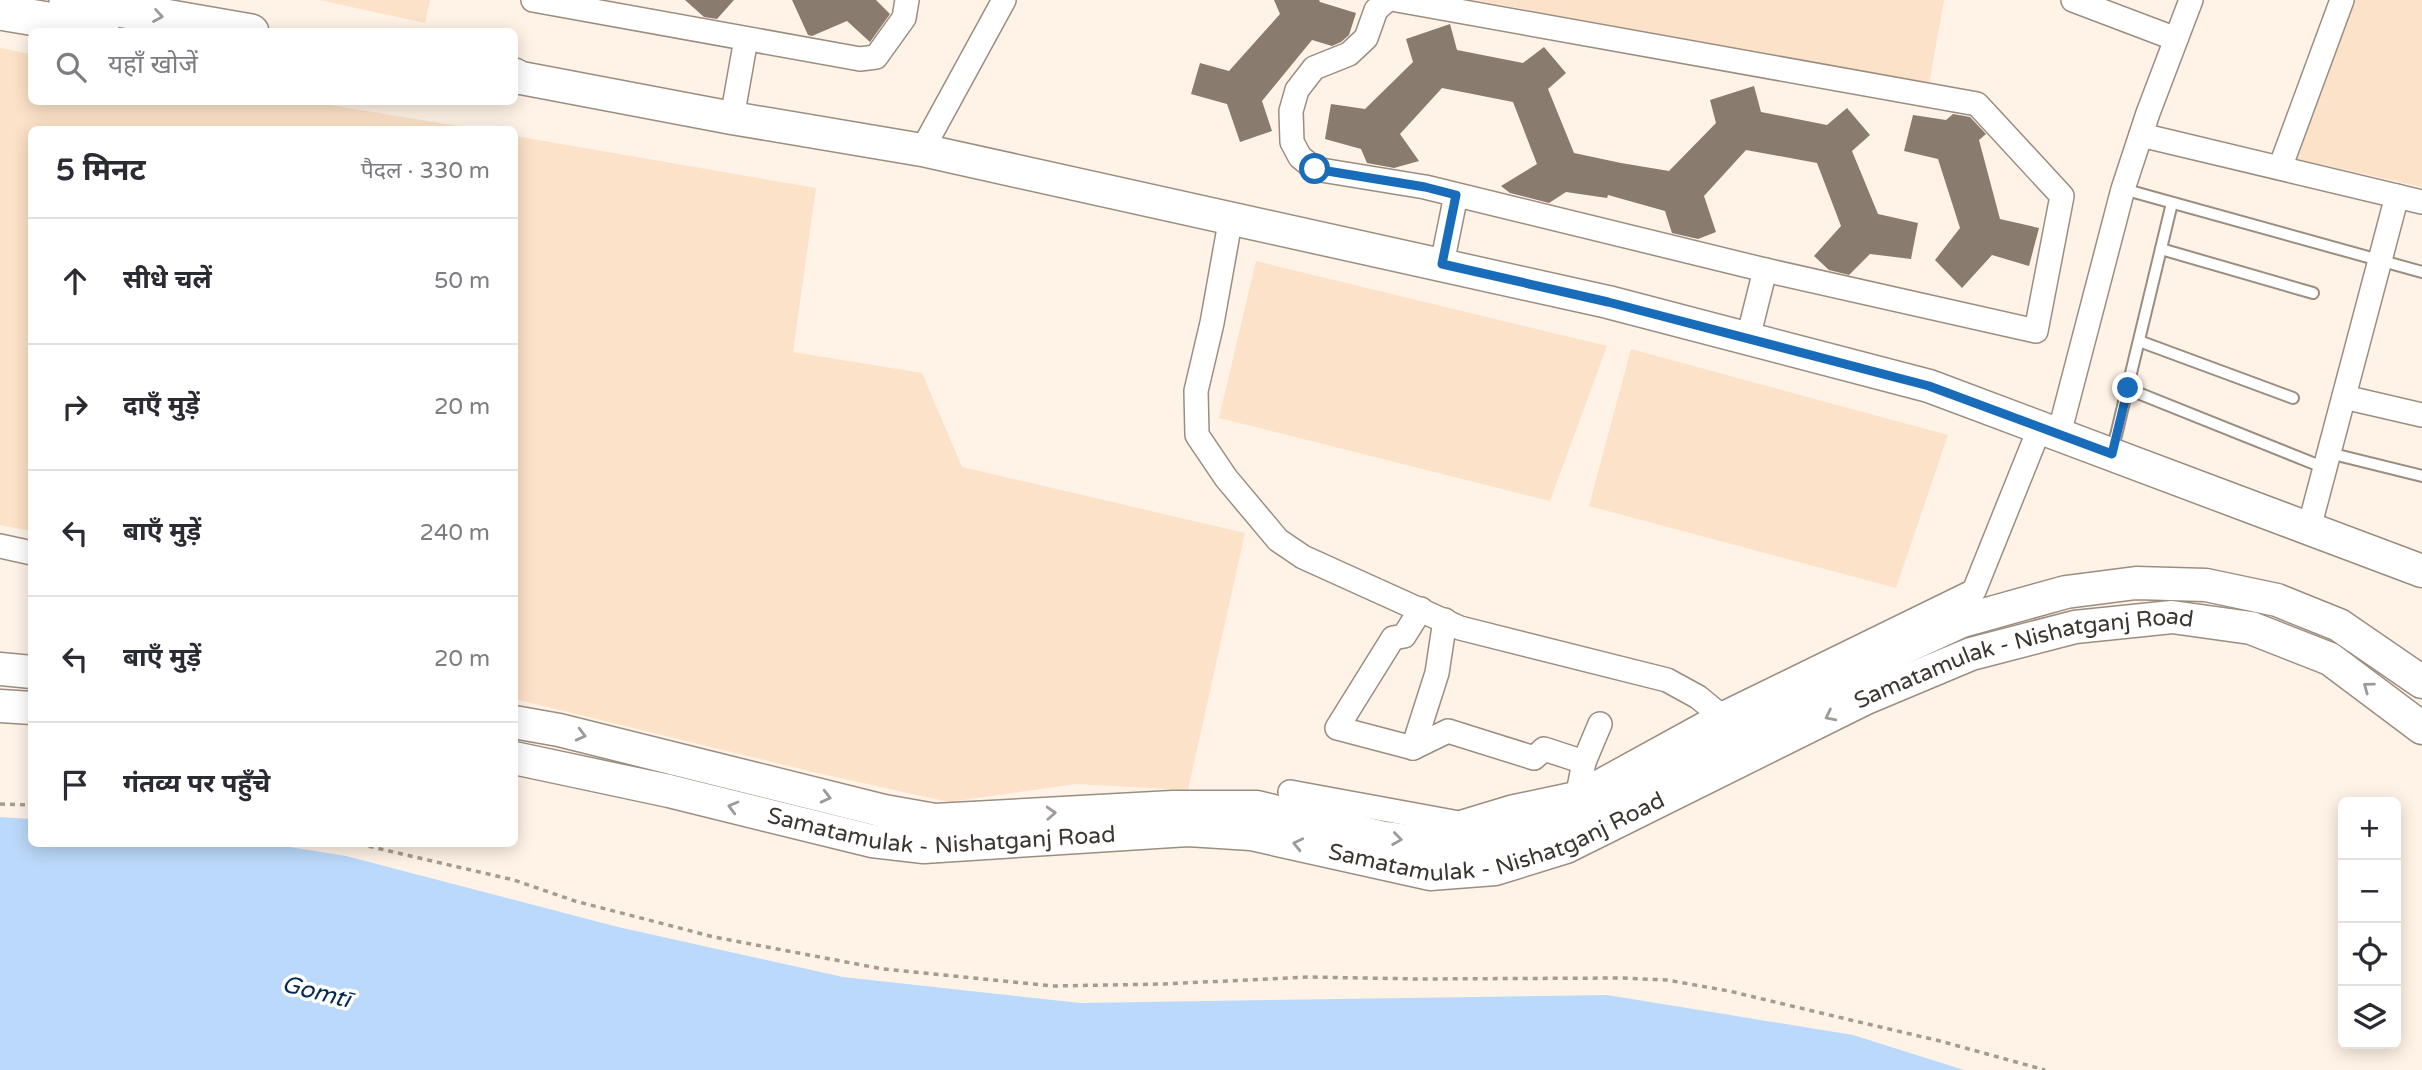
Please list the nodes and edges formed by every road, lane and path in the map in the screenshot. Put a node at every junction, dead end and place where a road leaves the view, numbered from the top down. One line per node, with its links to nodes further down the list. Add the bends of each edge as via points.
1 (533, 0): 12 (street)
2 (907, 0): 12 (street, via 904,18 876,57 860,59)
3 (1004, 0): 17 (street)
4 (1387, 0): 20 (street, via 1376,10 1366,38 1358,46 1314,68 1297,90 1291,111 1292,142 1300,157 1315,169)
5 (1397, 0): 28 (street, via 1977,104 2062,196 2036,331)
6 (2073, 0): 13 (street)
7 (2191, 0): 13 (street)
8 (2342, 0): 18 (street)
9 (95, 9): 10 (main road); 11 (main road, one-way to 11)
10 (0, 12)
11 (224, 28)
12 (746, 38): 15 (street)
13 (2176, 38): 16 (street)
14 (518, 78): 15 (street)
15 (732, 118): 17 (street)
16 (2141, 135): 18 (street); 19 (street)
17 (922, 150): 24 (street)
18 (2280, 168): 21 (street)
19 (2123, 189): 23 (lane); 37 (street)
20 (1456, 195): 27 (street); 28 (street)
21 (2397, 196): 22 (street); 26 (street)
22 (2422, 202)
23 (2172, 203): 25 (lane); 26 (lane)
24 (1231, 217): 27 (street); 45 (street, via 1196,391 1197,435 1278,540 1303,557)
25 (2161, 249): 30 (lane); 32 (lane)
26 (2380, 262): 29 (lane); 34 (street)
27 (1442, 264): 31 (street)
28 (1765, 270): 31 (street)
29 (2422, 272)
30 (2313, 293)
31 (1748, 338): 37 (street, via 1929,386)
32 (2139, 341): 33 (lane); 35 (lane)
33 (2128, 388): 38 (lane); 39 (lane)
34 (2344, 397): 36 (street); 39 (street)
35 (2293, 398)
36 (2422, 415)
37 (2050, 431): 38 (street); 52 (street, via 1974,591)
38 (2112, 454): 41 (street)
39 (2327, 460): 40 (lane); 41 (street)
40 (2422, 476)
41 (2309, 528): 44 (street)
42 (0, 546): 43 (street)
43 (28, 552)
44 (2422, 570)
45 (1421, 610): 46 (street); 56 (street, via 1404,636 1393,638 1337,727)
46 (1445, 621): 52 (street, via 1667,680); 56 (street, via 1437,673)
47 (0, 669): 48 (street)
48 (28, 672)
49 (2422, 682): 53 (street, Samatamulak - Nishatganj Road, one-way to 49, via 935,820 1257,807 1384,838 1449,846 1546,825 1640,785 1834,680 1962,621 2066,592 2136,583 2206,585 2277,600 2339,625)
50 (0, 706): 51 (street)
51 (28, 708)
52 (1720, 715): 60 (street)
53 (518, 723)
54 (1600, 724): 58 (street)
55 (2422, 728): 57 (street, Samatamulak - Nishatganj Road, one-way to 57, via 2330,659 2251,628 2172,617 2075,627 1971,654 1866,698 1566,847 1495,869 1430,874 1251,834 1188,830 924,847 872,841)
56 (1413, 748): 58 (street, via 1448,731 1534,758 1544,749)
57 (518, 759)
58 (1584, 762): 60 (street)
59 (1290, 792): 60 (street, via 1460,823)
60 (1578, 793)
61 (0, 804): 62 (path)
62 (28, 805)
63 (372, 847): 64 (path, via 514,880 714,937 883,970 1052,986 1308,977 1667,980 1861,1022)
64 (2045, 1070)

